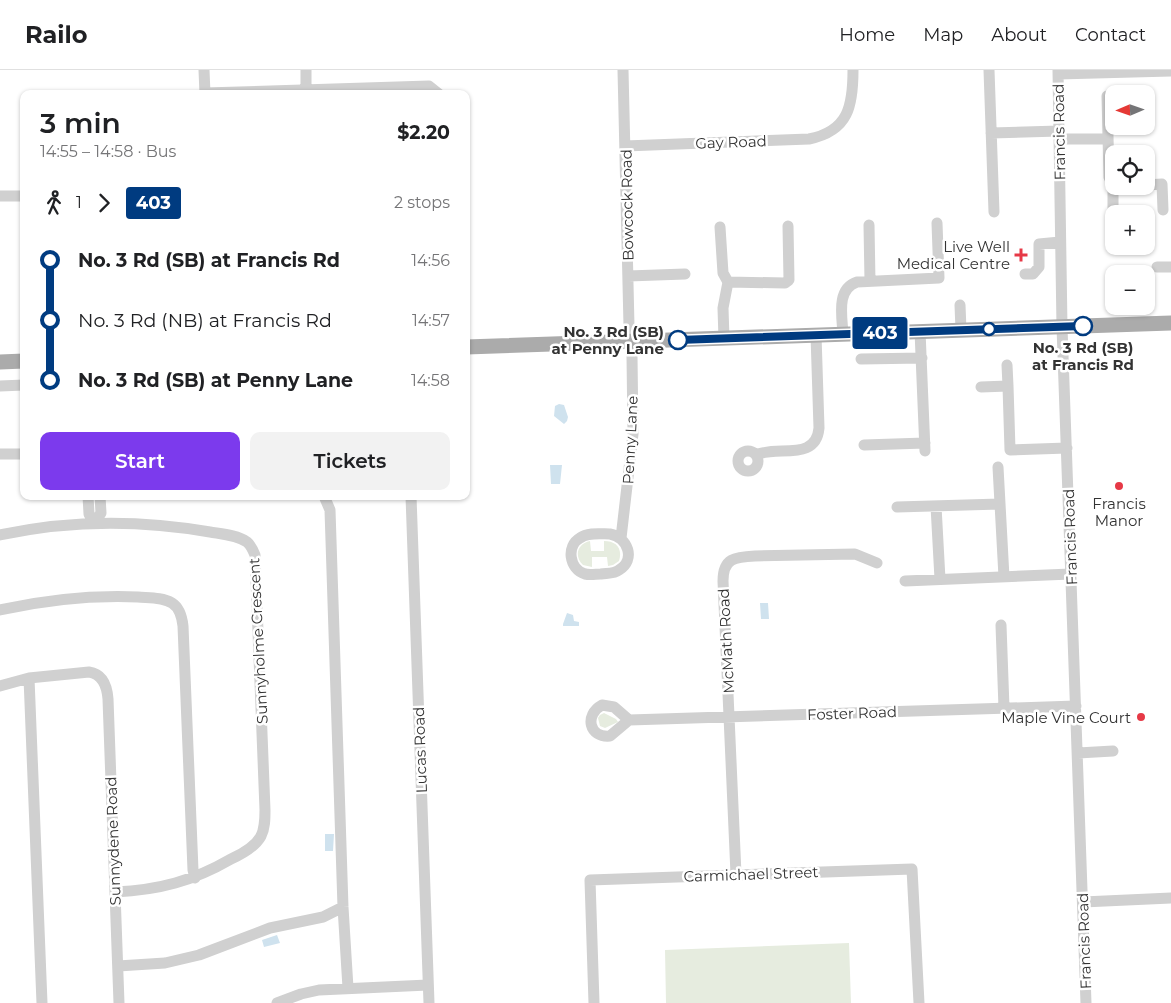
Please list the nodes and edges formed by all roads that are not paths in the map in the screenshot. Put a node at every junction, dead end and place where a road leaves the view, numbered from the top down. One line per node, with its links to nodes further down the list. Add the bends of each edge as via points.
1 (204, 70): 9 (street)
2 (306, 70): 10 (street)
3 (623, 70): 17 (street, Bowcock Road)
4 (853, 70): 17 (street, Gay Road, via 851,105 841,123 827,134 809,139)
5 (989, 70): 12 (street)
6 (1142, 71): 7 (street); 8 (street)
7 (1171, 71)
8 (1058, 72): 13 (street, Francis Road)
9 (205, 90)
10 (306, 90): 11 (street, via 429,86)
11 (434, 90)
12 (991, 133): 13 (street); 22 (street)
13 (1059, 135): 15 (street); 27 (street, Francis Road)
14 (1108, 135): 15 (street)
15 (1108, 139): 16 (street)
16 (1108, 145)
17 (625, 146): 32 (street, Bowcock Road)
18 (1155, 184): 21 (street, via 1162,184)
19 (0, 196): 20 (street)
20 (20, 196)
21 (1163, 210)
22 (994, 212)
23 (937, 223): 33 (street, via 939,278)
24 (869, 224): 33 (street)
25 (788, 226): 34 (street, via 789,280 785,283)
26 (720, 227): 34 (street, via 723,272)
27 (1060, 242): 31 (street, via 1039,244 1038,267 1033,274); 37 (street, Francis Road)
28 (1157, 267): 29 (street)
29 (1171, 267)
30 (685, 274): 32 (street)
31 (1025, 274)
32 (628, 276): 43 (street, Bowcock Road)
33 (870, 281): 40 (street, via 850,284 846,289 842,302)
34 (728, 282): 42 (street, via 723,308)
35 (960, 305): 38 (street)
36 (1171, 324): 37 (main road)
37 (1062, 327): 38 (main road); 55 (street, Francis Road)
38 (961, 330): 39 (main road)
39 (920, 331): 40 (main road); 45 (street)
40 (843, 334): 41 (main road)
41 (816, 335): 42 (main road); 58 (street, via 816,438 805,449)
42 (724, 339): 43 (main road)
43 (629, 341): 44 (main road); 69 (street, Penny Lane, via 633,434)
44 (470, 347)
45 (922, 358): 46 (street); 54 (street, via 925,447)
46 (861, 360)
47 (20, 361): 48 (main road)
48 (0, 362)
49 (1007, 365): 52 (street)
50 (20, 385): 51 (street)
51 (0, 386)
52 (1008, 386): 53 (street); 55 (street, via 1010,450)
53 (981, 387)
54 (864, 445)
55 (1067, 448): 71 (street, Francis Road)
56 (0, 454): 57 (street)
57 (20, 454)
58 (756, 455)
59 (998, 467): 64 (street)
60 (88, 500): 67 (street, via 89,514)
61 (100, 500): 67 (street, via 101,513)
62 (326, 500): 90 (street, via 330,510)
63 (411, 500): 92 (street, Lucas Road)
64 (1000, 504): 65 (street); 72 (street)
65 (936, 506): 66 (street); 73 (street)
66 (897, 507)
67 (94, 523): 68 (street, Sunnyholme Crescent); 86 (street, Sunnyholme Crescent, via 150,524 201,530 241,538 253,549 266,810 263,838)
68 (0, 535)
69 (621, 538): 69 (street, Penny Lane, via 610,534 580,537 572,548 572,562 586,574 618,571 628,557 627,546)
70 (877, 563): 81 (street, McMath Road, via 855,554 743,557 730,561 724,571 723,582)
71 (1071, 574): 72 (street); 79 (street, Francis Road)
72 (1004, 577): 73 (street)
73 (940, 579): 74 (street)
74 (905, 581)
75 (0, 610): 86 (street, via 57,600 104,597 163,600 171,602 179,610 183,626 192,870)
76 (1001, 625): 80 (street)
77 (29, 678): 78 (street, Sunnydene Road); 87 (street, Sunnydene Road, via 89,672 106,677); 94 (street)
78 (0, 686)
79 (1076, 706): 80 (street, Foster Road); 84 (street, Francis Road)
80 (1004, 708): 81 (street, Foster Road)
81 (730, 718): 82 (street, Foster Road); 85 (street, McMath Road)
82 (628, 720)
83 (1112, 751): 84 (street)
84 (1078, 753): 89 (street, Francis Road)
85 (736, 874): 98 (street, Carmichael Street, via 590,880); 99 (street, Carmichael Street, via 912,869)
86 (195, 878): 87 (street, Sunnyholme Crescent, via 161,887)
87 (114, 892): 91 (street, Sunnydene Road)
88 (1171, 898): 89 (street)
89 (1083, 902): 100 (street, Francis Road)
90 (343, 907): 91 (street, via 323,917 266,930 199,955 165,963); 93 (street)
91 (118, 966): 95 (street, Sunnydene Road)
92 (428, 985): 93 (street); 97 (street, Lucas Road)
93 (348, 988): 96 (street, via 307,992)
94 (42, 1003)
95 (119, 1003)
96 (276, 1003)
97 (429, 1003)
98 (594, 1003)
99 (919, 1003)
100 (1086, 1003)

